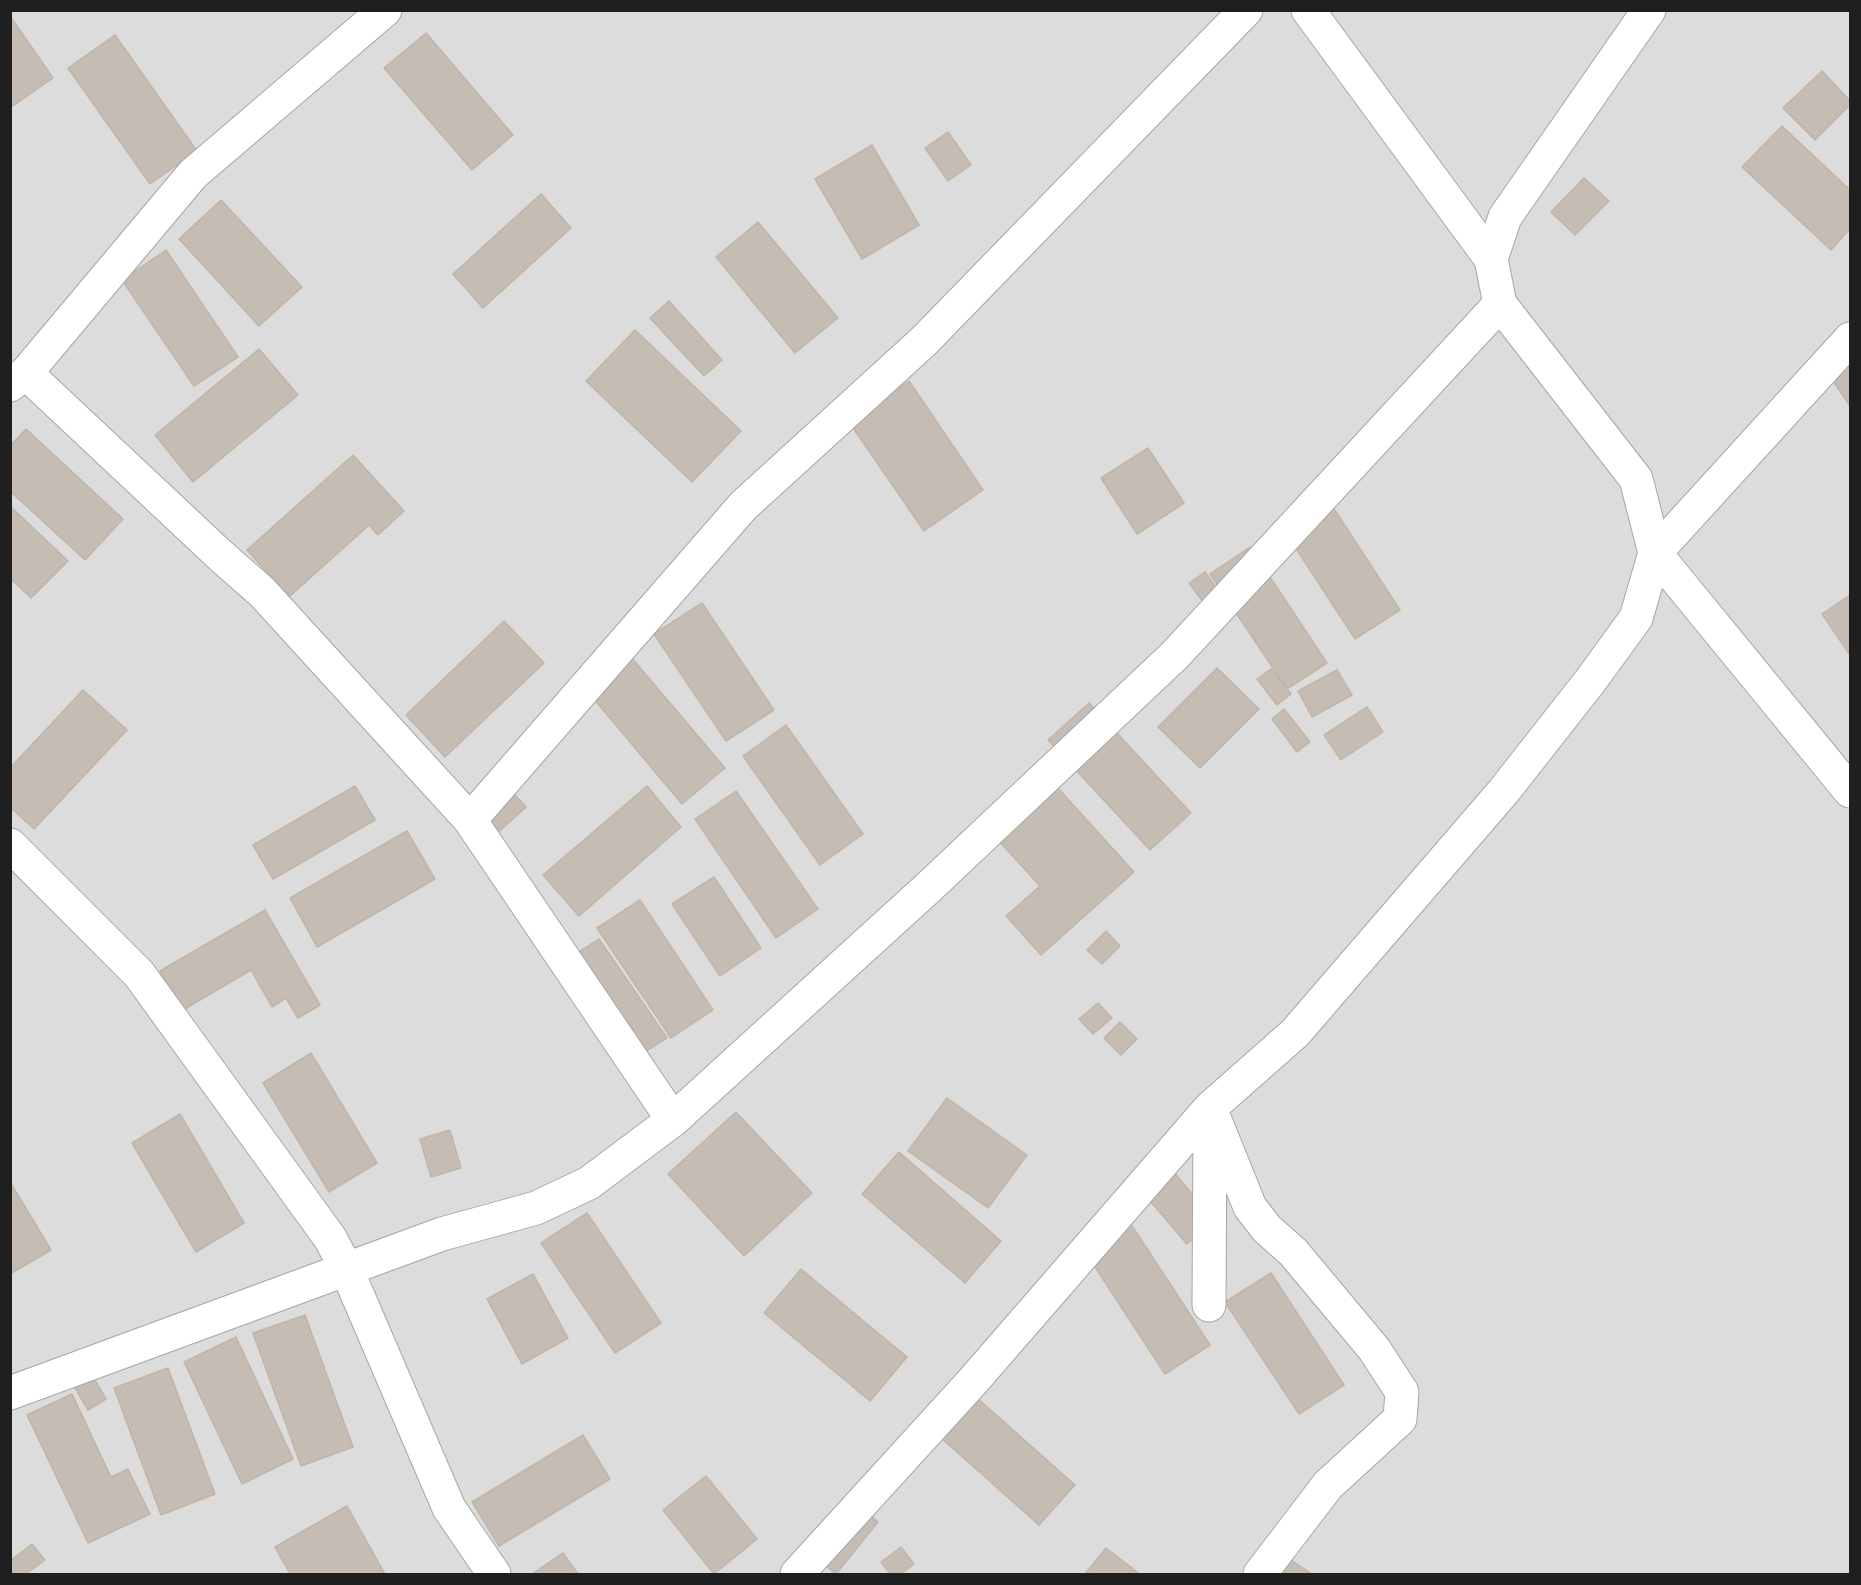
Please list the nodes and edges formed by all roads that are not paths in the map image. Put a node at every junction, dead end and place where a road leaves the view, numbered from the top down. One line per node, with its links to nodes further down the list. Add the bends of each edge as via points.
1 (385, 10): 8 (street, via 193,174)
2 (1246, 10): 11 (street, via 924,341 743,506)
3 (1308, 10): 5 (street)
4 (1649, 10): 5 (street, via 1505,217)
5 (1491, 259): 6 (street)
6 (1500, 304): 9 (street, via 1636,479); 14 (street, via 1175,655)
7 (1851, 339): 9 (street)
8 (18, 379): 11 (street, via 262,592)
9 (1655, 553): 10 (street); 13 (street, via 1636,618 1503,792 1295,1033)
10 (1851, 791)
11 (470, 820): 14 (street)
12 (10, 845): 15 (street, via 139,974 330,1238)
13 (1210, 1108): 16 (street); 19 (street); 20 (street, via 1251,1207 1374,1349 1402,1392 1400,1419 1328,1485)
14 (673, 1120): 15 (street, via 589,1184 536,1208 442,1234)
15 (346, 1268): 17 (street); 18 (street, via 449,1508)
16 (1209, 1305)
17 (10, 1393)
18 (494, 1575)
19 (797, 1575)
20 (1260, 1575)

